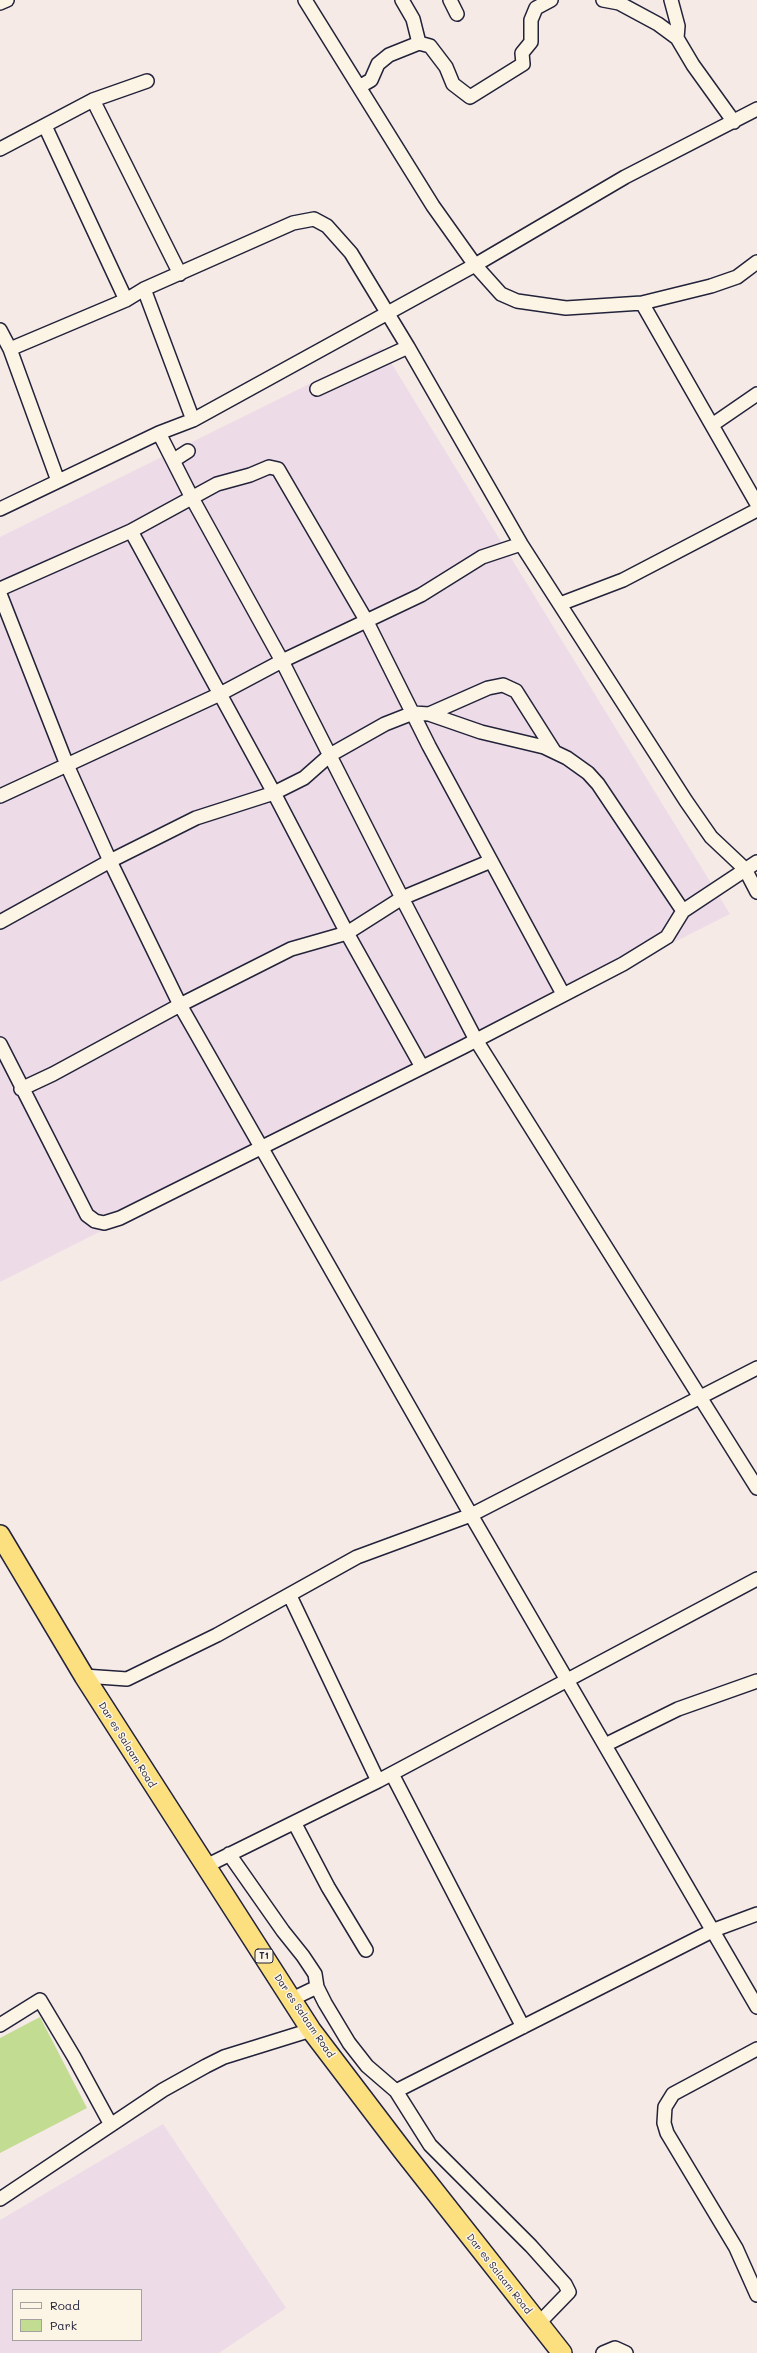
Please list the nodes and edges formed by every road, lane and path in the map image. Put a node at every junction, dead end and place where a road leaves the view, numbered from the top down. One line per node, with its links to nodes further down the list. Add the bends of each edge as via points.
1 (7, 0): 8 (street)
2 (305, 0): 13 (street)
3 (402, 0): 11 (street, via 413,19)
4 (450, 0): 9 (street)
5 (551, 0): 11 (street, via 536,8 531,20 531,42 522,53 524,64 470,96 453,84 446,67 430,46)
6 (603, 0): 10 (street, via 619,2)
7 (671, 0): 10 (street, via 678,26)
8 (0, 3)
9 (457, 14)
10 (677, 38): 16 (street)
11 (419, 43): 13 (street, via 389,55 378,64 371,80)
12 (147, 81): 14 (street)
13 (359, 87): 20 (street, via 429,199)
14 (93, 100): 17 (street); 21 (street)
15 (757, 109): 16 (street)
16 (734, 122): 20 (street, via 625,177)
17 (45, 126): 18 (street); 23 (street)
18 (0, 149)
19 (757, 262): 24 (street, via 737,277)
20 (475, 265): 24 (street, via 501,294 517,301 566,308); 25 (street)
21 (180, 274): 22 (street); 25 (street, via 293,223 314,219 328,226 343,241)
22 (144, 289): 23 (street); 30 (street)
23 (126, 300): 26 (street)
24 (642, 303): 31 (street)
25 (387, 314): 27 (street); 30 (street)
26 (3, 339): 35 (street)
27 (408, 346): 28 (street); 41 (street)
28 (317, 389)
29 (757, 394): 31 (street)
30 (193, 420): 32 (street)
31 (712, 425): 37 (street)
32 (159, 433): 34 (street); 35 (street)
33 (188, 451): 34 (street)
34 (174, 460): 36 (street)
35 (58, 481): 38 (street)
36 (192, 498): 40 (street); 45 (street, via 217,484 269,467 278,469); 46 (street)
37 (757, 504)
38 (0, 509)
39 (757, 510): 44 (street, via 623,580)
40 (131, 531): 42 (street); 47 (street)
41 (521, 544): 44 (street); 45 (street, via 482,557 420,595)
42 (0, 589)
43 (1, 600): 52 (street)
44 (560, 604): 58 (street, via 711,837)
45 (366, 620): 46 (street); 48 (street)
46 (282, 661): 47 (street); 51 (street)
47 (220, 694): 52 (street); 53 (street)
48 (413, 713): 49 (street); 51 (street, via 385,724); 56 (street)
49 (429, 714): 50 (street, via 470,729); 50 (street, via 488,688 506,686 519,695)
50 (554, 751): 61 (street, via 575,763 593,778)
51 (330, 756): 53 (street, via 304,778); 60 (street)
52 (68, 765): 54 (street); 55 (street)
53 (274, 792): 55 (street, via 196,818); 63 (street)
54 (0, 796)
55 (110, 861): 62 (street); 65 (street)
56 (491, 861): 60 (street); 64 (street)
57 (757, 862): 58 (street)
58 (745, 869): 59 (street); 61 (street)
59 (757, 892)
60 (402, 898): 63 (street); 66 (street)
61 (683, 911): 64 (street, via 667,937 622,964)
62 (0, 922)
63 (347, 933): 65 (street, via 291,949); 68 (street)
64 (563, 994): 66 (street)
65 (180, 1005): 69 (street); 70 (street)
66 (476, 1040): 68 (street); 72 (street)
67 (0, 1044): 69 (street)
68 (422, 1067): 70 (street)
69 (21, 1089): 70 (street, via 87,1215 95,1221 104,1223 120,1218)
70 (261, 1147): 74 (street)
71 (757, 1368): 72 (street)
72 (701, 1396): 73 (street); 74 (street)
73 (757, 1488)
74 (471, 1515): 77 (street, via 356,1557); 79 (street)
75 (0, 1535): 78 (highway, Dar es Salaam Road / T1)
76 (757, 1579): 79 (street)
77 (290, 1596): 78 (street, via 127,1679); 83 (street)
78 (84, 1676): 86 (highway, Dar es Salaam Road / T1)
79 (566, 1680): 81 (street); 82 (street)
80 (757, 1681): 81 (street, via 678,1709)
81 (605, 1745): 88 (street)
82 (392, 1774): 83 (street); 94 (street)
83 (378, 1781): 84 (street)
84 (295, 1824): 85 (street); 89 (street, via 328,1887)
85 (230, 1854): 86 (street); 90 (street, via 283,1931 304,1956 315,1974)
86 (204, 1867): 91 (highway, Dar es Salaam Road / T1)
87 (757, 1914): 88 (street)
88 (714, 1930): 92 (street); 94 (street)
89 (366, 1950)
90 (317, 1987): 91 (street); 97 (street, via 349,2044 367,2066)
91 (292, 1999): 95 (highway, Dar es Salaam Road / T1)
92 (757, 2007)
93 (0, 2025): 98 (street, via 40,2000)
94 (523, 2027): 97 (street)
95 (311, 2030): 98 (street, via 218,2060 163,2090); 101 (highway, Dar es Salaam Road / T1)
96 (757, 2049): 100 (street, via 673,2094 666,2102 664,2123 670,2138 736,2248)
97 (396, 2091): 101 (street, via 430,2145 565,2284 569,2292)
98 (111, 2125): 99 (street)
99 (0, 2199)
100 (757, 2295)
101 (538, 2324): 102 (highway, Dar es Salaam Road / T1)
102 (562, 2353)
103 (603, 2353): 104 (street, via 615,2348)
104 (626, 2353)

